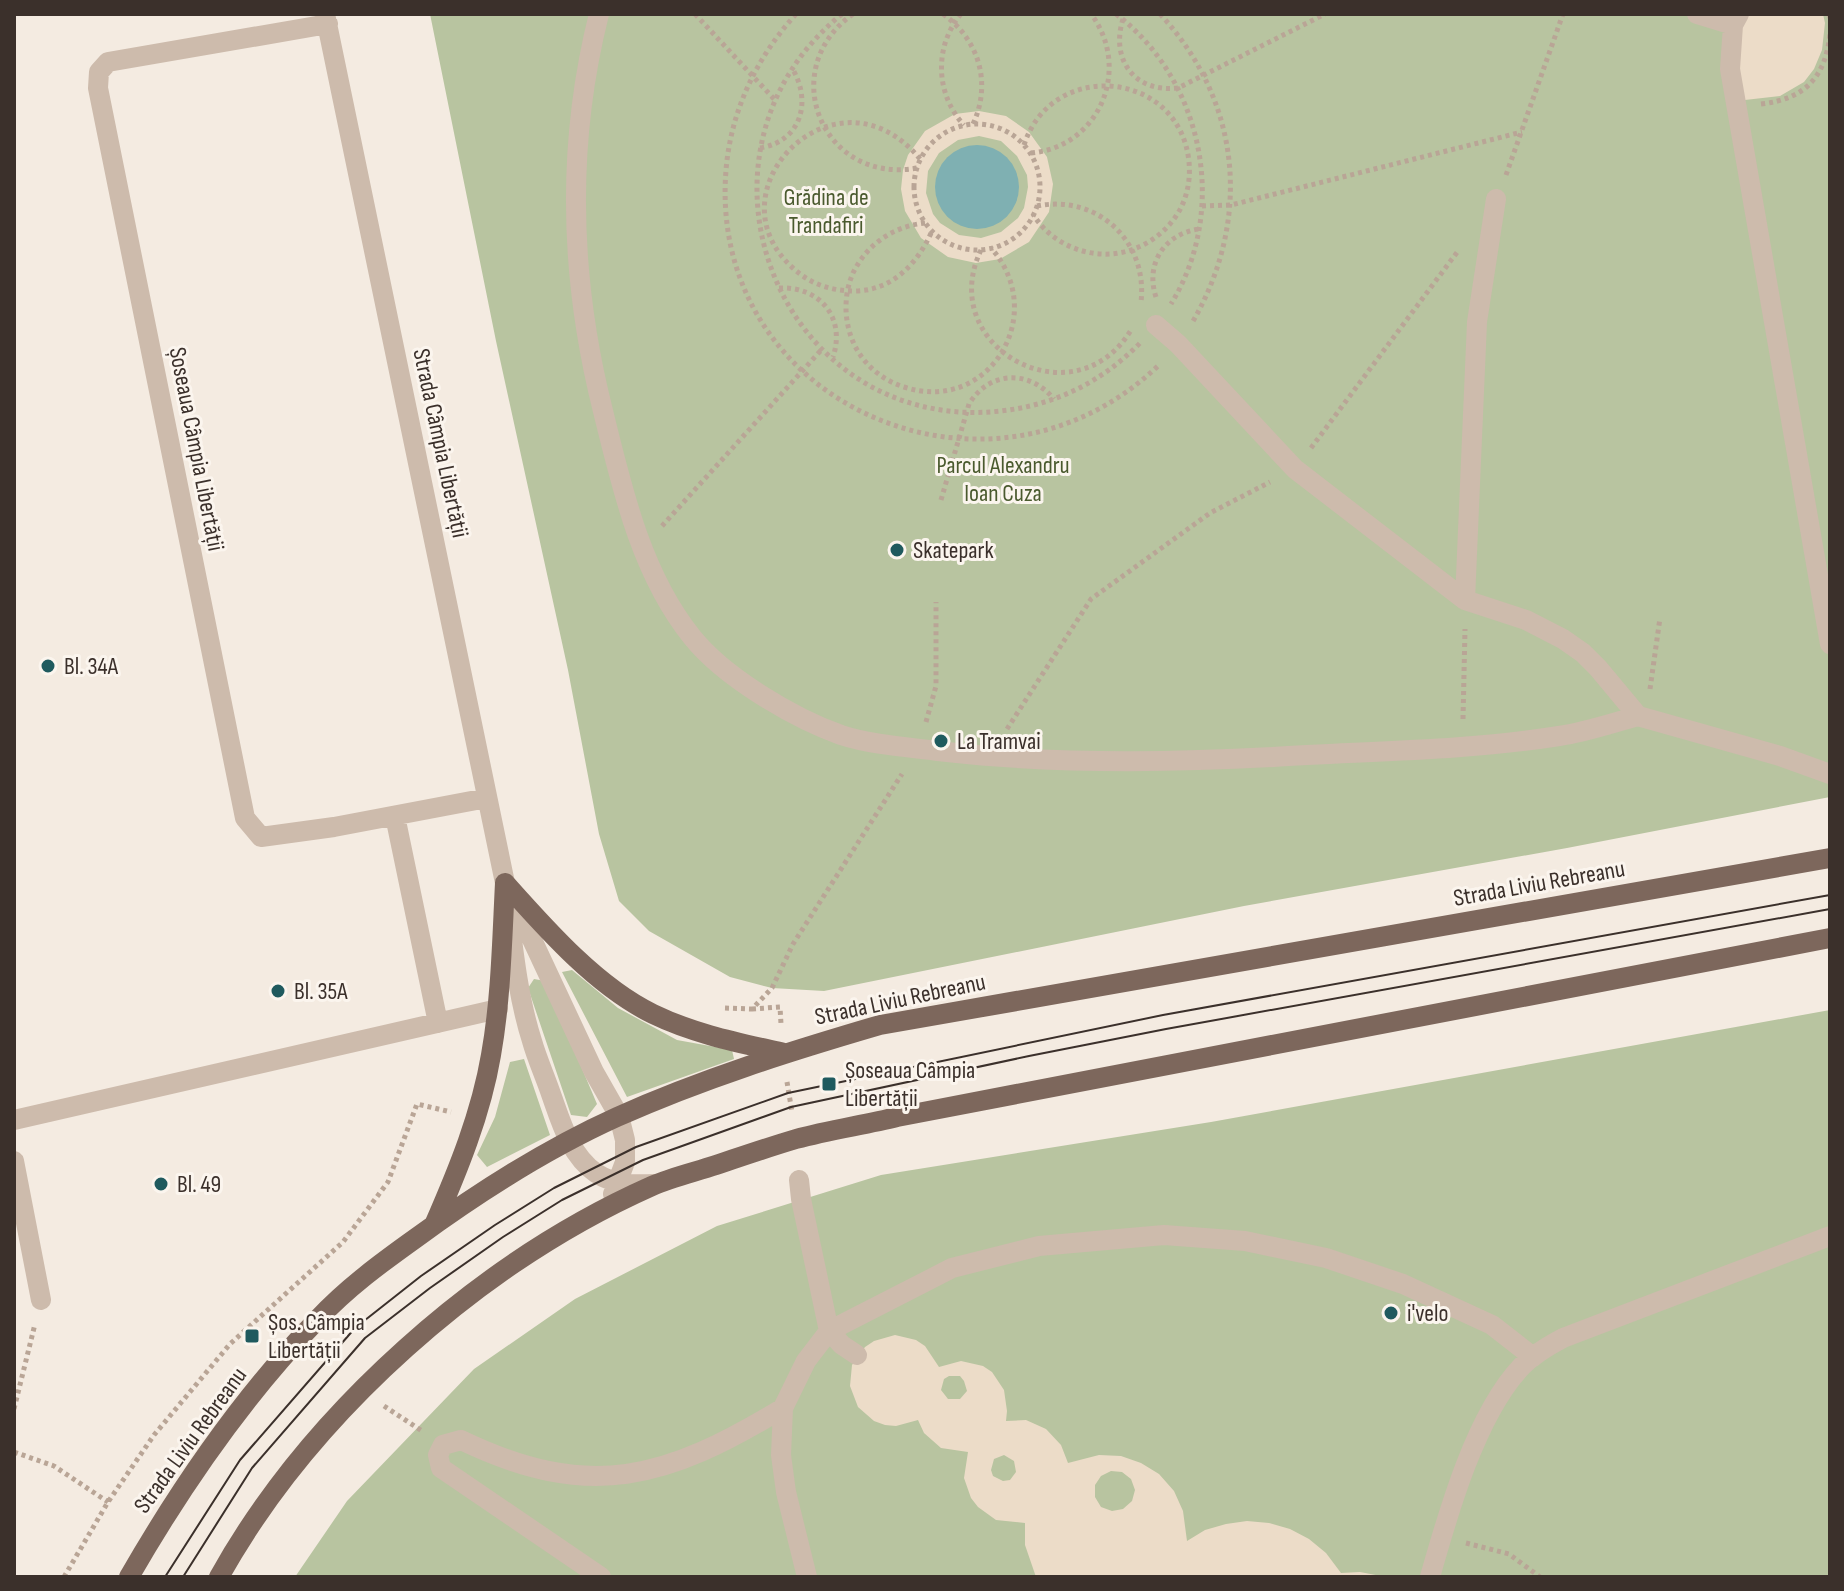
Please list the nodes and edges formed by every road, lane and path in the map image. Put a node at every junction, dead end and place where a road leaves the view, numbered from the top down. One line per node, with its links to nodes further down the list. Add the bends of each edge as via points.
1 (599, 14): 90 (street, via 577,137 576,245 594,375)
2 (695, 14): 22 (path)
3 (796, 14): 22 (path)
4 (943, 14): 16 (path)
5 (961, 14): 16 (path)
6 (1091, 14): 19 (path)
7 (1116, 14): 14 (path)
8 (1160, 14): 23 (path)
9 (1325, 14): 23 (path)
10 (1563, 14): 35 (path)
11 (1697, 14): 15 (street)
12 (848, 15): 21 (path, via 816,37); 27 (path, via 819,54)
13 (326, 19): 100 (street, Strada Câmpia Libertății); 101 (street, Șoseaua Câmpia Libertății, via 108,62 99,72 98,88 245,818 261,837)
14 (1123, 19): 18 (path); 26 (path, via 1157,54)
15 (1736, 19): 31 (street, via 1730,69)
16 (954, 23): 32 (path, via 969,39 981,69 981,101); 33 (path, via 944,47 941,79 952,110)
17 (1830, 33): 20 (path)
18 (1120, 50): 19 (path); 25 (path, via 1129,71)
19 (1109, 52): 24 (path)
20 (1829, 52): 31 (path, via 1812,84 1797,94)
21 (792, 68): 28 (path); 30 (path)
22 (753, 75): 30 (path); 79 (path, via 729,146 729,232 758,313)
23 (1204, 75): 26 (path); 46 (path, via 1227,141)
24 (1109, 85): 29 (path); 38 (path, via 1080,89 1052,104 1036,120); 40 (path, via 1103,104 1083,131 1056,147)
25 (1148, 85): 26 (path); 29 (path)
26 (1178, 88): 41 (path)
27 (813, 93): 28 (path); 34 (path)
28 (802, 94): 36 (path, via 798,120)
29 (1144, 94): 42 (path, via 1176,123)
30 (775, 100): 39 (path)
31 (1736, 107): 94 (street)
32 (973, 124): 33 (path); 38 (path, via 1004,130)
33 (964, 125): 43 (path, via 941,135)
34 (824, 126): 37 (path); 43 (path, via 858,122 880,128); 44 (path, via 845,153 864,163)
35 (1522, 132): 45 (path); 46 (path)
36 (786, 137): 37 (path); 39 (path)
37 (793, 145): 50 (path, via 772,175)
38 (1024, 145): 40 (path)
39 (760, 148): 51 (path)
40 (1030, 153): 47 (path, via 1040,182)
41 (1199, 153): 42 (path); 48 (path)
42 (1188, 154): 55 (path, via 1186,196)
43 (920, 159): 44 (path)
44 (917, 168): 52 (path, via 914,192)
45 (1496, 199): 91 (street, via 1477,322)
46 (1231, 205): 48 (path); 72 (path, via 1211,288)
47 (1037, 206): 49 (path); 60 (path, via 1065,204 1096,213 1114,225)
48 (1202, 206): 53 (path)
49 (1033, 214): 57 (path, via 1013,239); 60 (path, via 1053,236 1082,251)
50 (767, 221): 51 (path); 61 (path, via 783,258)
51 (758, 222): 64 (path)
52 (925, 223): 54 (path); 65 (path, via 906,226 877,242 857,267)
53 (1199, 229): 56 (path); 68 (path, via 1188,269)
54 (932, 231): 59 (path, via 949,244); 65 (path, via 922,252 900,276 870,289)
55 (1160, 234): 56 (path); 60 (path)
56 (1168, 242): 63 (path, via 1157,257)
57 (991, 248): 59 (path); 74 (path, via 1007,270 1015,301 1014,323)
58 (1460, 248): 88 (path)
59 (981, 250): 74 (path, via 973,278 975,310)
60 (1132, 250): 62 (path)
61 (815, 283): 65 (path); 66 (path)
62 (1142, 283): 63 (path); 67 (path)
63 (1152, 283): 68 (path)
64 (779, 288): 66 (path); 73 (path)
65 (848, 291): 69 (path)
66 (810, 292): 71 (path, via 827,306)
67 (1138, 314)
68 (1161, 318): 72 (street); 77 (path)
69 (848, 324): 71 (path); 83 (path, via 870,367)
70 (1134, 324): 75 (path)
71 (837, 326): 76 (path)
72 (1178, 344): 87 (path, via 1132,389 1086,417 1024,437); 88 (street)
73 (823, 348): 76 (path); 79 (path)
74 (1002, 352): 78 (path); 80 (path)
75 (1108, 355): 77 (path); 78 (path, via 1077,370)
76 (833, 357): 84 (path)
77 (1117, 365): 85 (path)
78 (1035, 370): 81 (path)
79 (805, 372): 87 (path, via 866,415 917,433); 90 (path)
80 (978, 377): 82 (path); 83 (path, via 940,392)
81 (1032, 380): 82 (path, via 1002,378); 85 (path)
82 (984, 386): 86 (path)
83 (903, 387): 84 (path)
84 (899, 397): 86 (path)
85 (1054, 399): 86 (path, via 1011,410)
86 (967, 411): 87 (path)
87 (960, 440): 89 (path)
88 (1295, 469): 91 (street); 98 (path, via 1210,513 1091,599)
89 (941, 500)
90 (643, 547): 97 (street, via 665,598 693,639 728,670 801,717 842,735)
91 (1465, 600): 95 (street, via 1563,639 1583,653); 96 (path)
92 (936, 602): 97 (path, via 936,686)
93 (1660, 618): 95 (path)
94 (1830, 644)
95 (1642, 717): 96 (street, via 1558,736); 99 (street)
96 (1463, 746): 98 (street, via 1213,760)
97 (918, 749): 98 (street); 107 (path, via 793,944 772,988)
98 (989, 757)
99 (1830, 774)
100 (487, 798): 101 (street, Șoseaua Câmpia Libertății); 103 (street, Strada Câmpia Libertății)
101 (395, 816): 108 (street)
102 (1830, 858): 109 (main road, Strada Liviu Rebreanu, via 880,1025)
103 (505, 883): 106 (main road); 109 (main road, via 581,960 652,1013); 110 (street, Strada Câmpia Libertății); 114 (street, Strada Câmpia Libertății, via 531,1040)
104 (1830, 938): 113 (main road)
105 (721, 1008): 107 (path)
106 (498, 1009): 108 (street); 111 (main road)
107 (752, 1009): 109 (path, via 780,1007)
108 (438, 1023): 112 (street)
109 (784, 1053): 110 (main road, Strada Liviu Rebreanu); 113 (path)
110 (619, 1116): 114 (main road, Strada Liviu Rebreanu); 117 (street, Strada Câmpia Libertății, via 625,1162)
111 (475, 1119): 120 (main road); 131 (path, via 417,1104 388,1182 343,1242 230,1344 154,1435)
112 (14, 1120)
113 (797, 1139): 118 (main road)
114 (569, 1141): 117 (street, via 591,1169); 120 (main road, Strada Liviu Rebreanu)
115 (14, 1161): 122 (street)
116 (799, 1180): 123 (street)
117 (618, 1182): 118 (street); 119 (street, Strada Câmpia Libertății)
118 (655, 1184): 119 (main road)
119 (600, 1211): 126 (main road, via 507,1267)
120 (434, 1225): 134 (main road, Strada Liviu Rebreanu, via 363,1277 279,1361 197,1468)
121 (1830, 1236): 125 (street, via 1585,1329)
122 (41, 1300): 128 (path)
123 (829, 1331): 124 (street); 125 (street, via 952,1268 1039,1246 1164,1235 1245,1241 1326,1258 1471,1313); 127 (street, via 806,1361)
124 (857, 1355)
125 (1533, 1357): 132 (street, via 1520,1368 1484,1427)
126 (360, 1391): 129 (path); 135 (main road, via 267,1502)
127 (783, 1408): 129 (street, via 735,1438 679,1463 624,1476 574,1476 495,1456 461,1440); 137 (street, via 784,1479)
128 (14, 1409)
129 (443, 1445): 136 (street, via 438,1455 441,1468)
130 (14, 1452): 131 (path, via 54,1466)
131 (108, 1502): 133 (path)
132 (1441, 1537): 138 (street); 139 (path, via 1509,1554)
133 (64, 1577)
134 (129, 1577)
135 (219, 1577)
136 (601, 1577)
137 (807, 1577)
138 (1430, 1577)
139 (1540, 1577)

